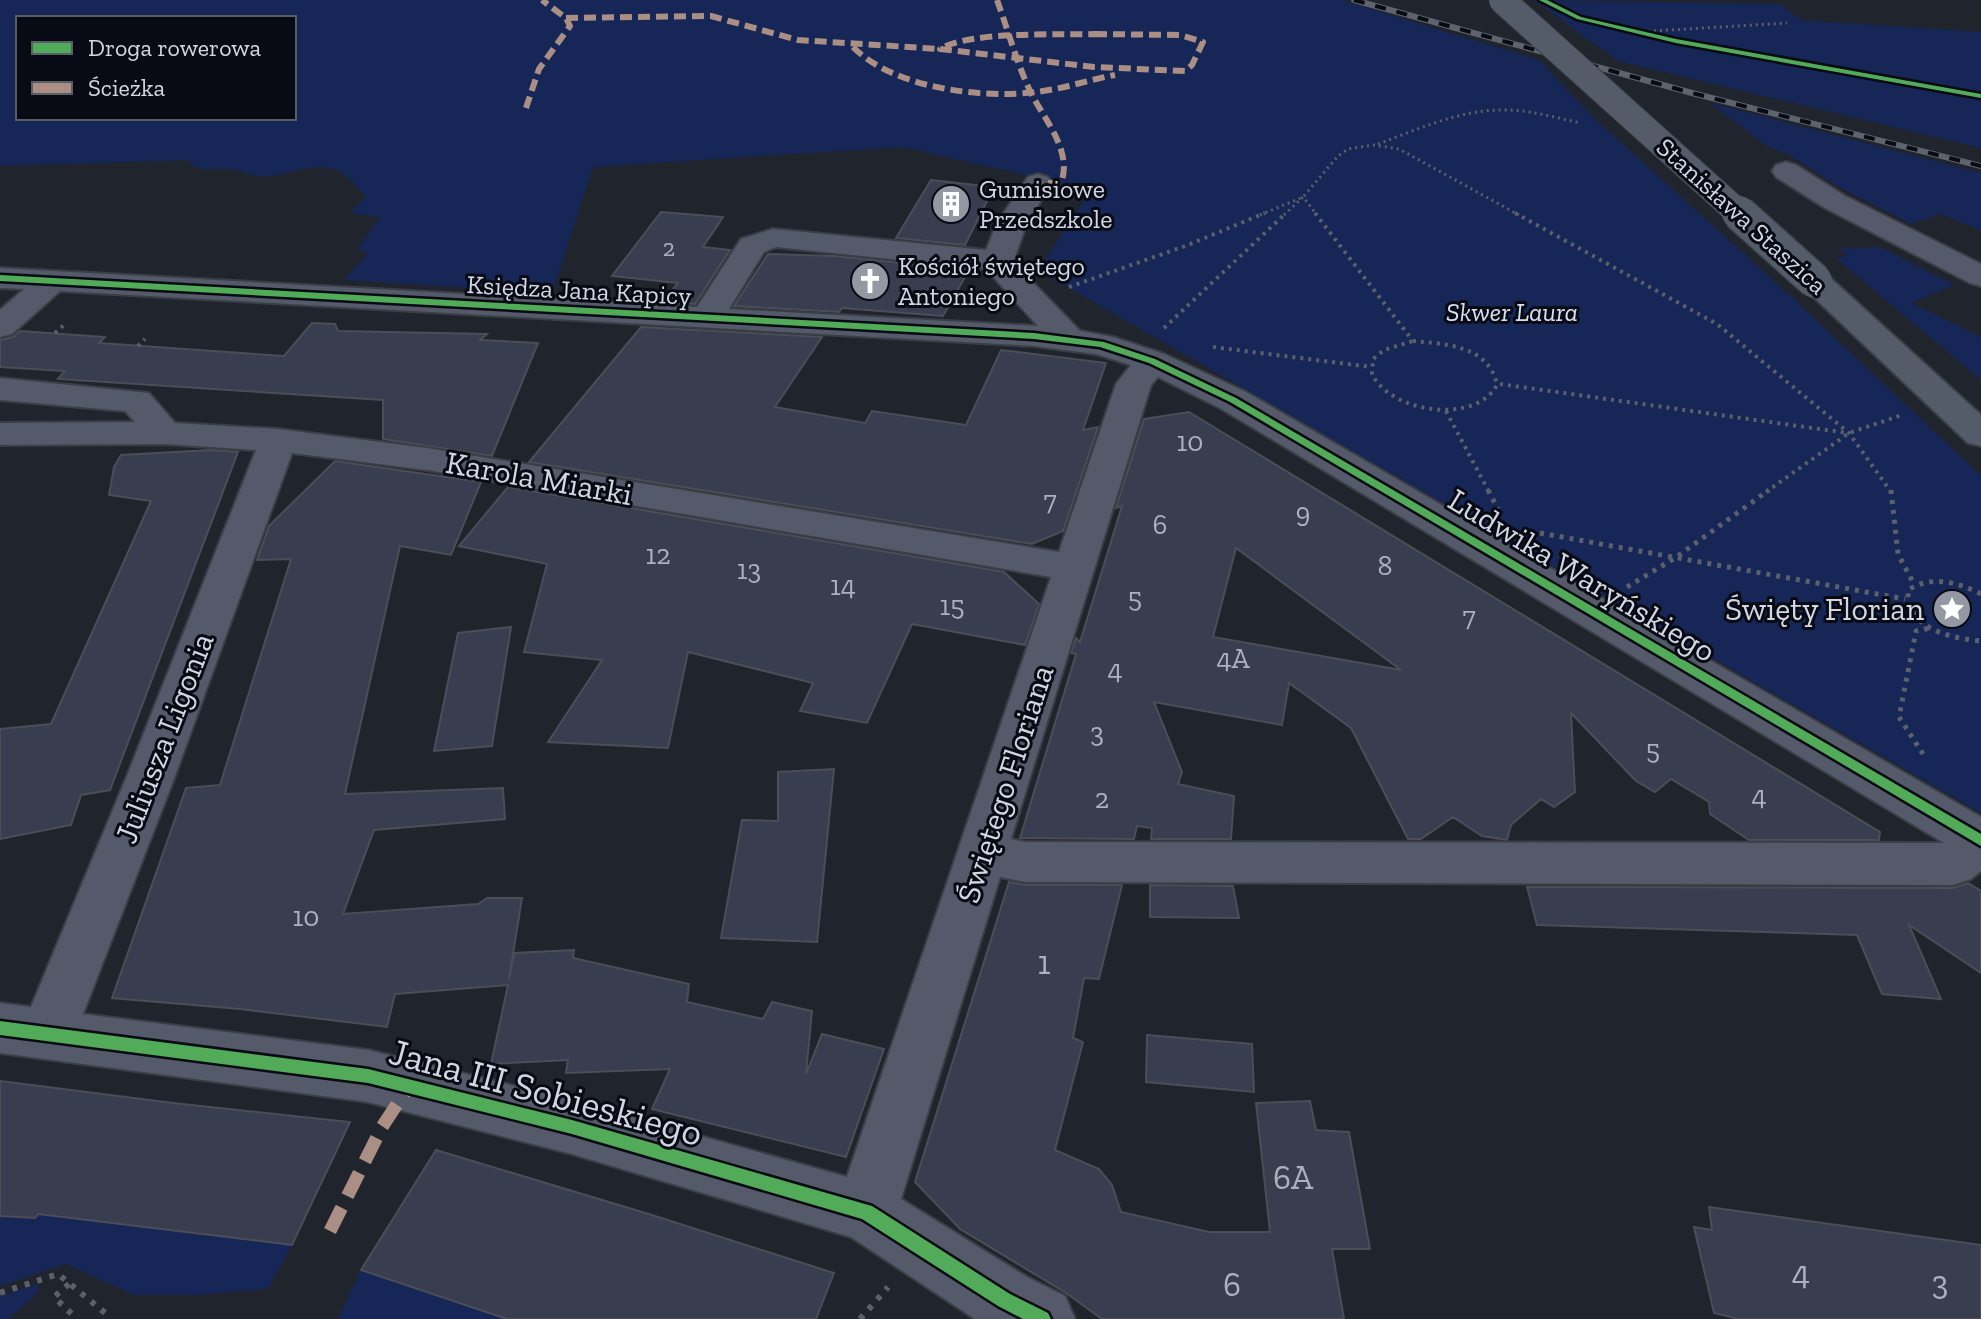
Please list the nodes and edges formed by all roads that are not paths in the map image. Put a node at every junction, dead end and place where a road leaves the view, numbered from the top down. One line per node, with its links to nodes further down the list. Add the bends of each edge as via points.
1 (1502, 0): 15 (main road, Stanisława Staszica, bridge)
2 (1786, 171): 5 (street, via 1835,202)
3 (1038, 183): 4 (street, via 1012,223)
4 (998, 261): 8 (street, via 773,238 752,246); 10 (street)
5 (1981, 276)
6 (0, 278): 7 (street, Księdza Jana Kapicy)
7 (52, 281): 8 (street, Księdza Jana Kapicy); 9 (street)
8 (706, 319): 10 (street, Księdza Jana Kapicy)
9 (0, 327)
10 (1070, 341): 11 (street, Księdza Jana Kapicy)
11 (1157, 345): 17 (street, Świętego Floriana, via 1134,384); 18 (street, Ludwika Waryńskiego, via 1233,400)
12 (0, 389): 13 (street, via 136,401)
13 (164, 433): 14 (street, Karola Miarki); 16 (street, Karola Miarki)
14 (0, 434)
15 (1981, 435)
16 (278, 440): 17 (street, Karola Miarki, via 427,459); 20 (street, Juliusza Ligonia, via 151,776)
17 (1074, 568): 19 (street, Świętego Floriana)
18 (1981, 841): 19 (street, via 1953,865 1041,862)
19 (984, 854): 21 (street, Świętego Floriana)
20 (23, 1032): 21 (street, Jana III Sobieskiego, via 368,1076 572,1127)
21 (866, 1212): 22 (street, Jana III Sobieskiego)
22 (1042, 1319)

